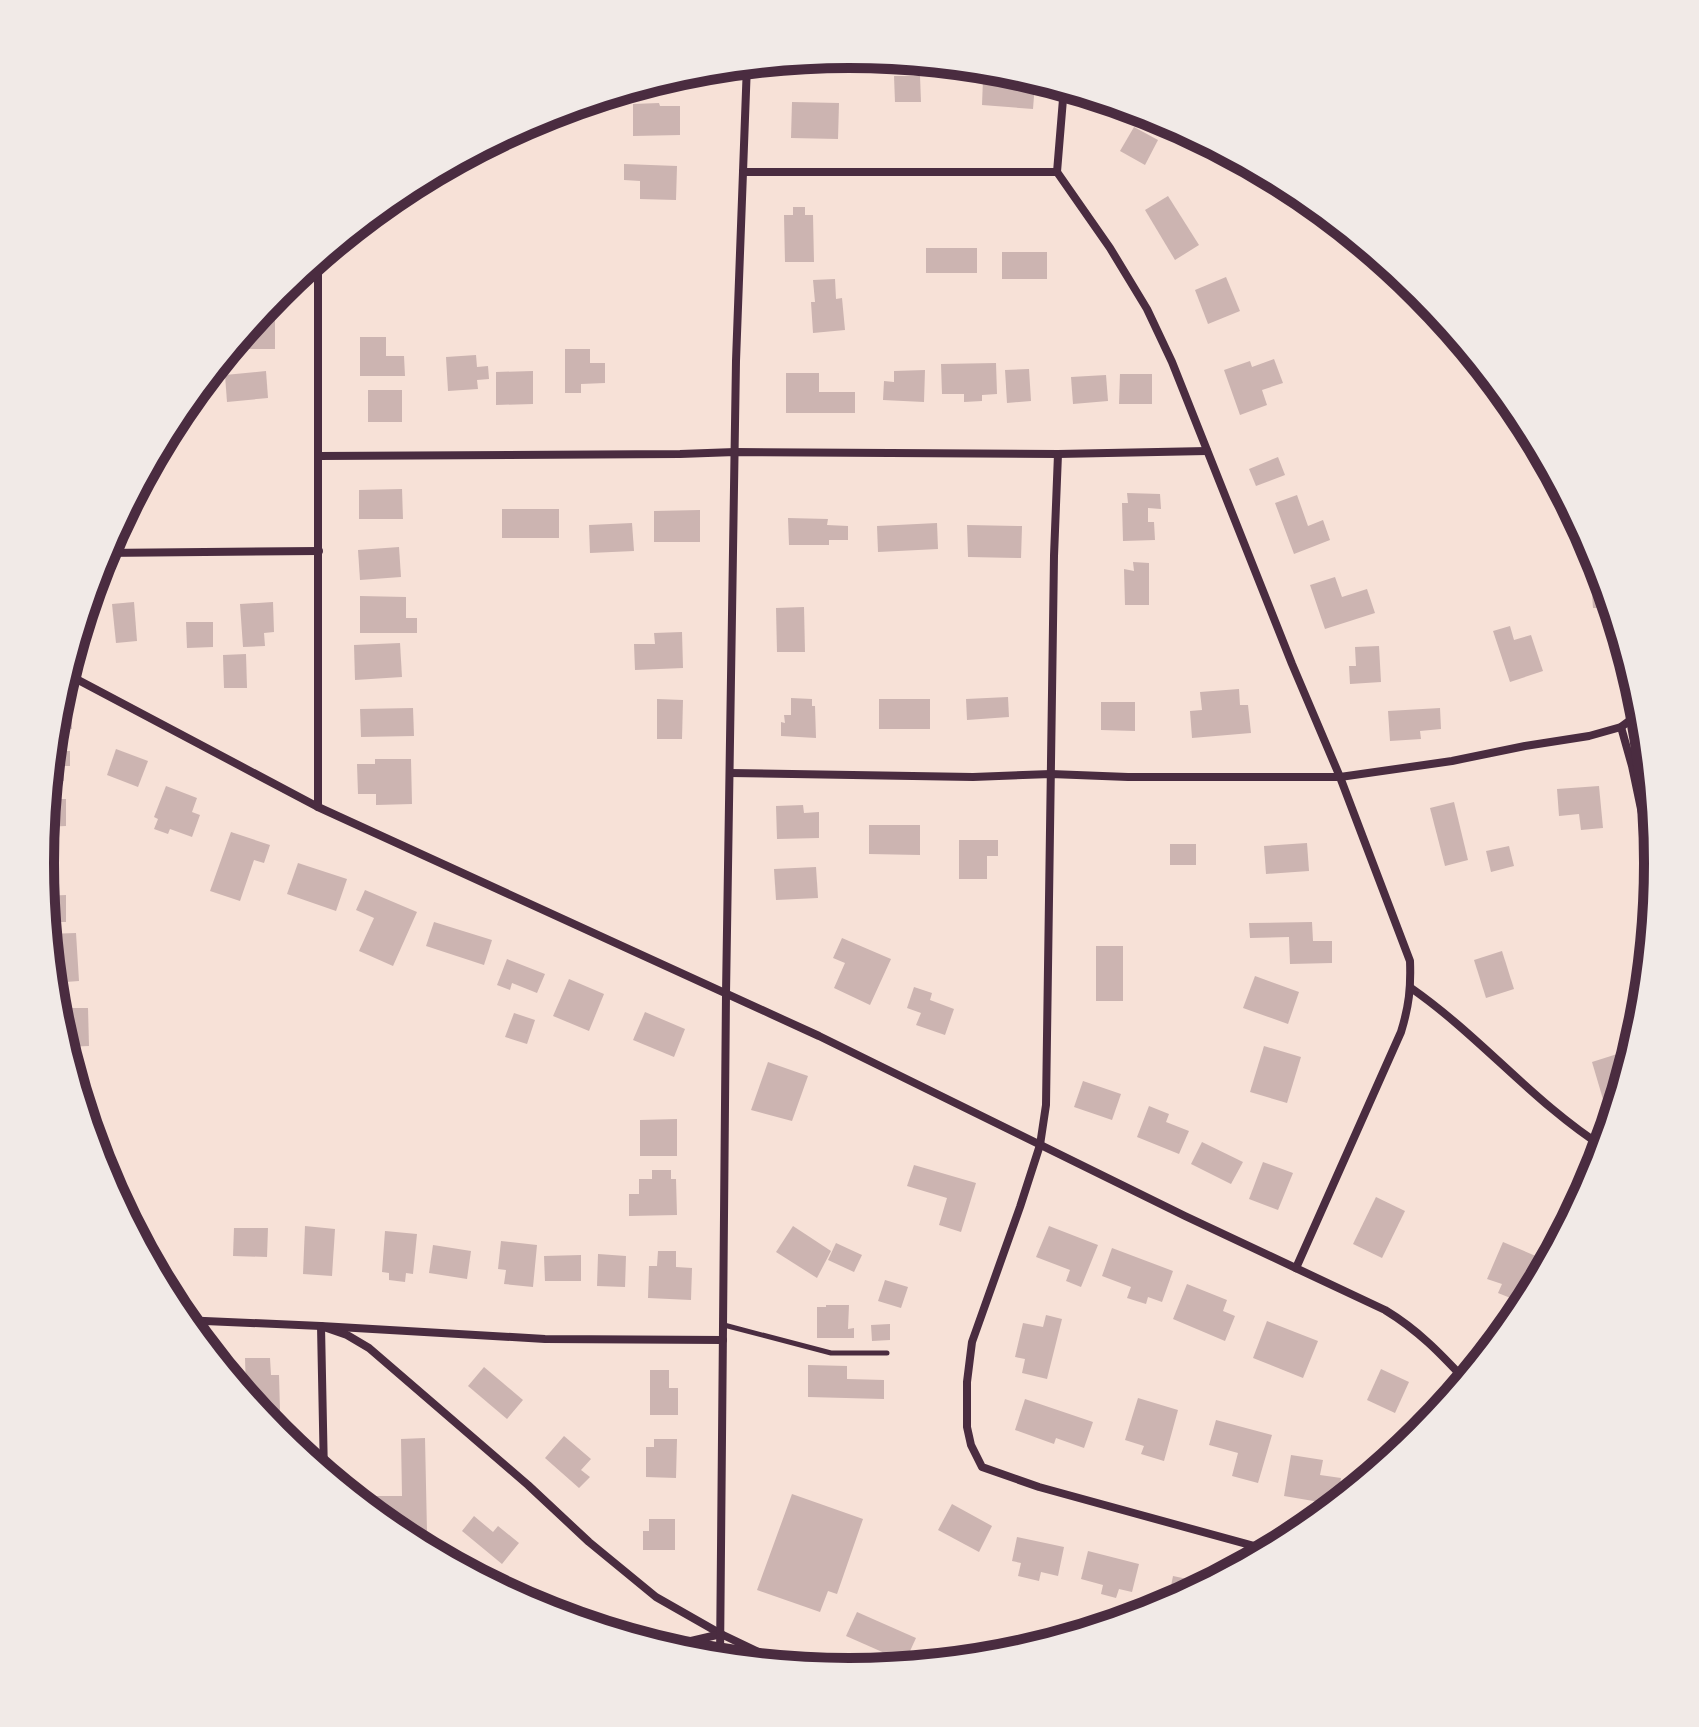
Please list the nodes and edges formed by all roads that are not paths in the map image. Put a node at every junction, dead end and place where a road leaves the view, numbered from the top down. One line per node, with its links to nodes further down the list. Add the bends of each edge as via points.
1 (747, 75): 3 (street)
2 (1063, 97): 4 (street)
3 (743, 172): 4 (street); 7 (street)
4 (1057, 172): 6 (street, via 1147,309)
5 (318, 272): 9 (street)
6 (1207, 451): 8 (street); 17 (street)
7 (735, 452): 8 (street); 9 (street); 15 (street)
8 (1058, 454): 16 (street)
9 (318, 456): 10 (street)
10 (319, 551): 11 (street); 18 (street)
11 (118, 553)
12 (76, 679): 18 (street)
13 (1632, 719): 14 (street)
14 (1621, 727): 17 (street); 19 (street)
15 (730, 773): 16 (street); 21 (street)
16 (1051, 774): 17 (street); 23 (street, via 1046,1105)
17 (1340, 777): 20 (street, via 1410,961)
18 (318, 807): 21 (street)
19 (1643, 820)
20 (1411, 988): 22 (street); 24 (street, via 1401,1032)
21 (726, 994): 23 (street); 26 (street)
22 (1594, 1141)
23 (1040, 1145): 24 (street); 32 (street, via 972,1342 967,1427 982,1467)
24 (1296, 1268): 30 (street, via 1409,1325)
25 (199, 1321): 27 (street)
26 (723, 1325): 28 (street); 29 (lane, via 831,1353)
27 (321, 1326): 28 (street, via 545,1339); 31 (street); 33 (street, via 369,1348 656,1597)
28 (723, 1340): 33 (street)
29 (887, 1353)
30 (1460, 1374)
31 (324, 1461)
32 (1256, 1547)
33 (721, 1634): 34 (street); 35 (street); 36 (street)
34 (686, 1642)
35 (720, 1648)
36 (762, 1654)

